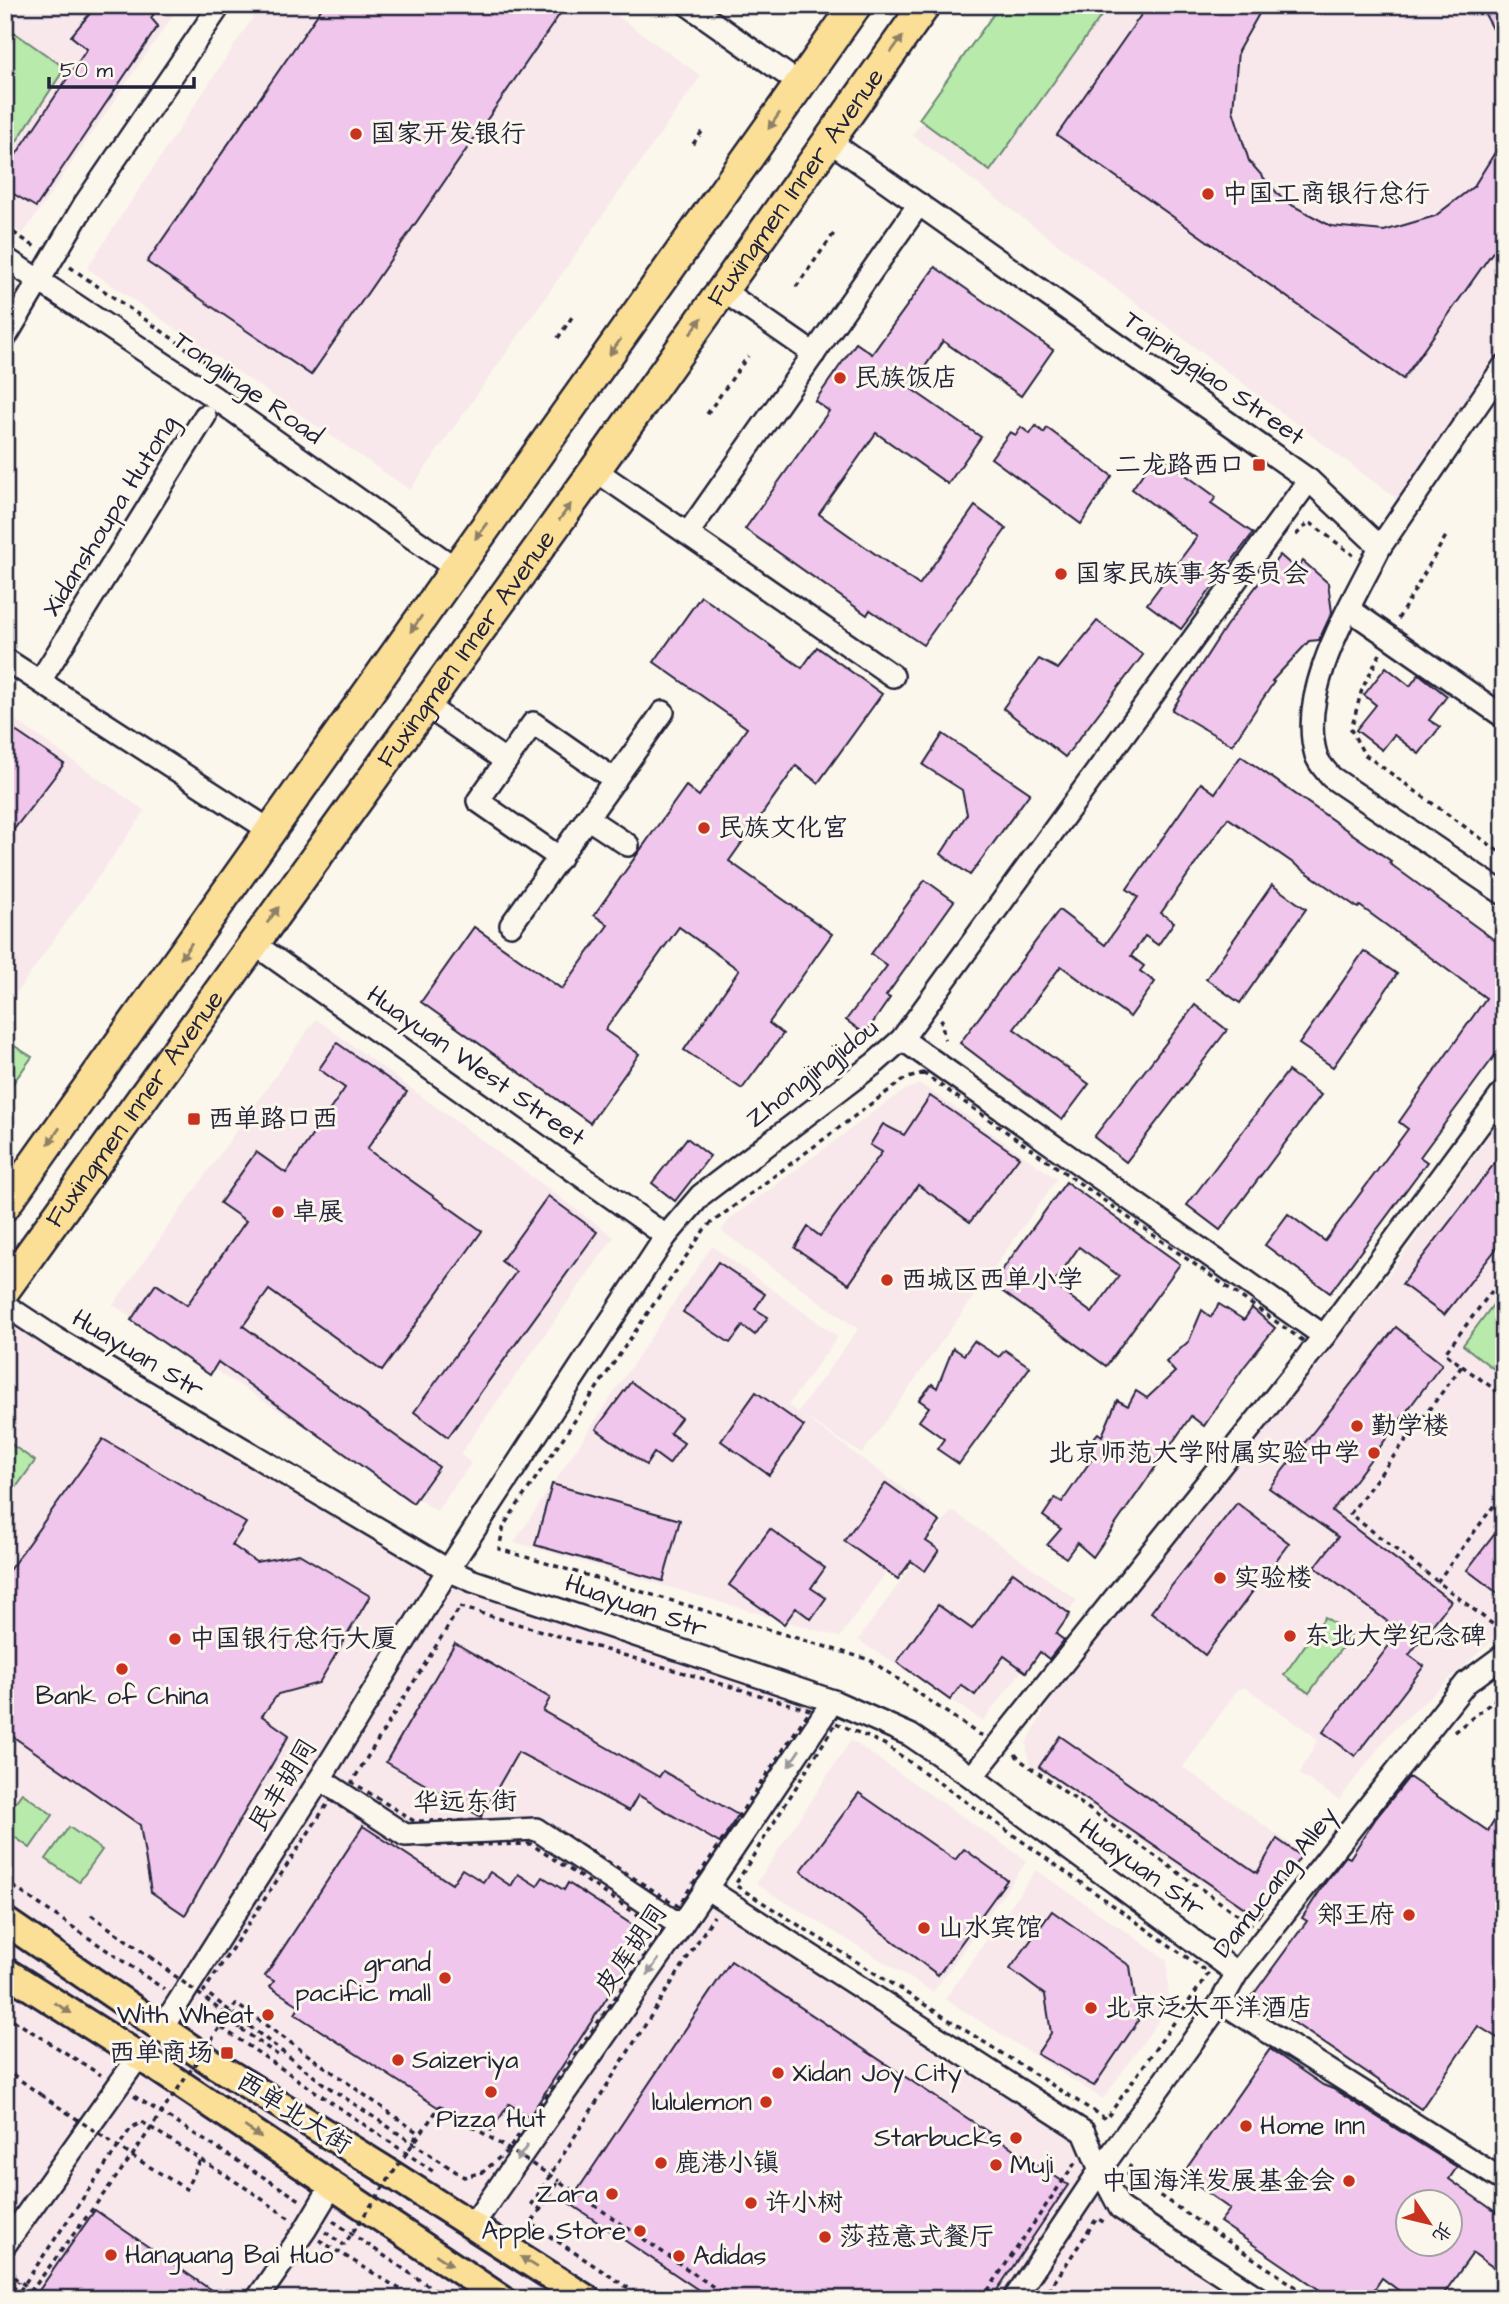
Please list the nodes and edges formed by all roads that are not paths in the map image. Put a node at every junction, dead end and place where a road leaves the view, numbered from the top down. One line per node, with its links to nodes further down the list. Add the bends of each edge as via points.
1 (220, 5): 9 (street, via 84,205)
2 (688, 5): 5 (street)
3 (856, 5): 5 (highway, Fuxingmen Inner Avenue)
4 (925, 5): 6 (highway, Fuxingmen Inner Avenue, one-way to 4)
5 (800, 84): 19 (highway, Fuxingmen Inner Avenue, one-way to 19)
6 (828, 140): 7 (street, Taipingqiao Street); 10 (highway, Fuxingmen Inner Avenue)
7 (919, 204): 12 (street); 16 (street, Taipingqiao Street)
8 (5, 258): 9 (street, Tonglinge Road)
9 (39, 280): 11 (street); 19 (street, Tonglinge Road)
10 (722, 290): 12 (street); 15 (highway, Fuxingmen Inner Avenue, one-way to 10)
11 (5, 338)
12 (814, 354): 17 (street)
13 (1504, 366): 18 (street)
14 (205, 416): 23 (street, Xidanshoupa Hutong)
15 (594, 470): 17 (street); 24 (highway, Fuxingmen Inner Avenue, one-way to 15)
16 (1309, 480): 18 (street, Taipingqiao Street); 36 (street, Zhongjingjidou)
17 (688, 533): 22 (street)
18 (1380, 547): 20 (street)
19 (455, 568): 30 (highway, Fuxingmen Inner Avenue, one-way to 30)
20 (1349, 609): 26 (street); 33 (street, via 1318,677 1312,719 1316,757 1331,777)
21 (5, 659): 23 (street)
22 (894, 676)
23 (40, 681): 30 (street)
24 (425, 705): 27 (street); 35 (highway, Fuxingmen Inner Avenue, one-way to 24)
25 (663, 712): 28 (street)
26 (1504, 716)
27 (506, 761): 28 (street, via 533,723); 32 (street, via 478,800)
28 (615, 780): 29 (street)
29 (587, 818): 31 (street); 32 (street)
30 (271, 831): 38 (highway, Fuxingmen Inner Avenue, one-way to 38)
31 (628, 845)
32 (560, 858): 34 (street)
33 (1504, 894)
34 (511, 925)
35 (253, 943): 39 (street, Huayuan West Street); 40 (highway, Fuxingmen Inner Avenue)
36 (902, 1039): 39 (street, Zhongjingjidou, via 701,1195); 42 (street)
37 (1504, 1091): 42 (street)
38 (5, 1205)
39 (666, 1236): 43 (street, Zhongjingjidou)
40 (5, 1289)
41 (5, 1305): 43 (street, Huayuan Str)
42 (1324, 1336): 46 (street)
43 (448, 1570): 45 (street, Huayuan Str); 47 (street, 民丰胡同)
44 (1504, 1655): 52 (street, Damucang Alley, via 1466,1683)
45 (833, 1702): 46 (street, Huayuan Str, via 910,1735); 48 (street, 皮库胡同, one-way to 48)
46 (972, 1777): 52 (street, Huayuan Str)
47 (320, 1779): 50 (street, 华远东街, via 405,1835 536,1829); 54 (street, 民丰胡同)
48 (706, 1888): 50 (street, 皮库胡同); 56 (street, via 1083,2132)
49 (5, 1921): 54 (main road, 西单北大街)
50 (671, 1928): 59 (street, 皮库胡同, one-way to 59)
51 (5, 1971): 55 (main road, 西单北大街, one-way to 55)
52 (1237, 1973): 53 (street, Damucang Alley)
53 (1222, 2002): 56 (street, Damucang Alley); 57 (street)
54 (162, 2028): 59 (main road, 西单北大街)
55 (139, 2056): 58 (main road, 西单北大街, one-way to 58); 60 (street)
56 (1100, 2170): 64 (street, Damucang Alley); 65 (street, via 1120,2208)
57 (1504, 2181)
58 (332, 2185): 62 (street, via 316,2211 315,2231); 63 (main road, 西单北大街, one-way to 63)
59 (472, 2226): 61 (main road, 西单北大街, one-way to 59)
60 (5, 2245)
61 (592, 2291)
62 (257, 2299)
63 (502, 2299)
64 (1014, 2299)
65 (1261, 2299)

